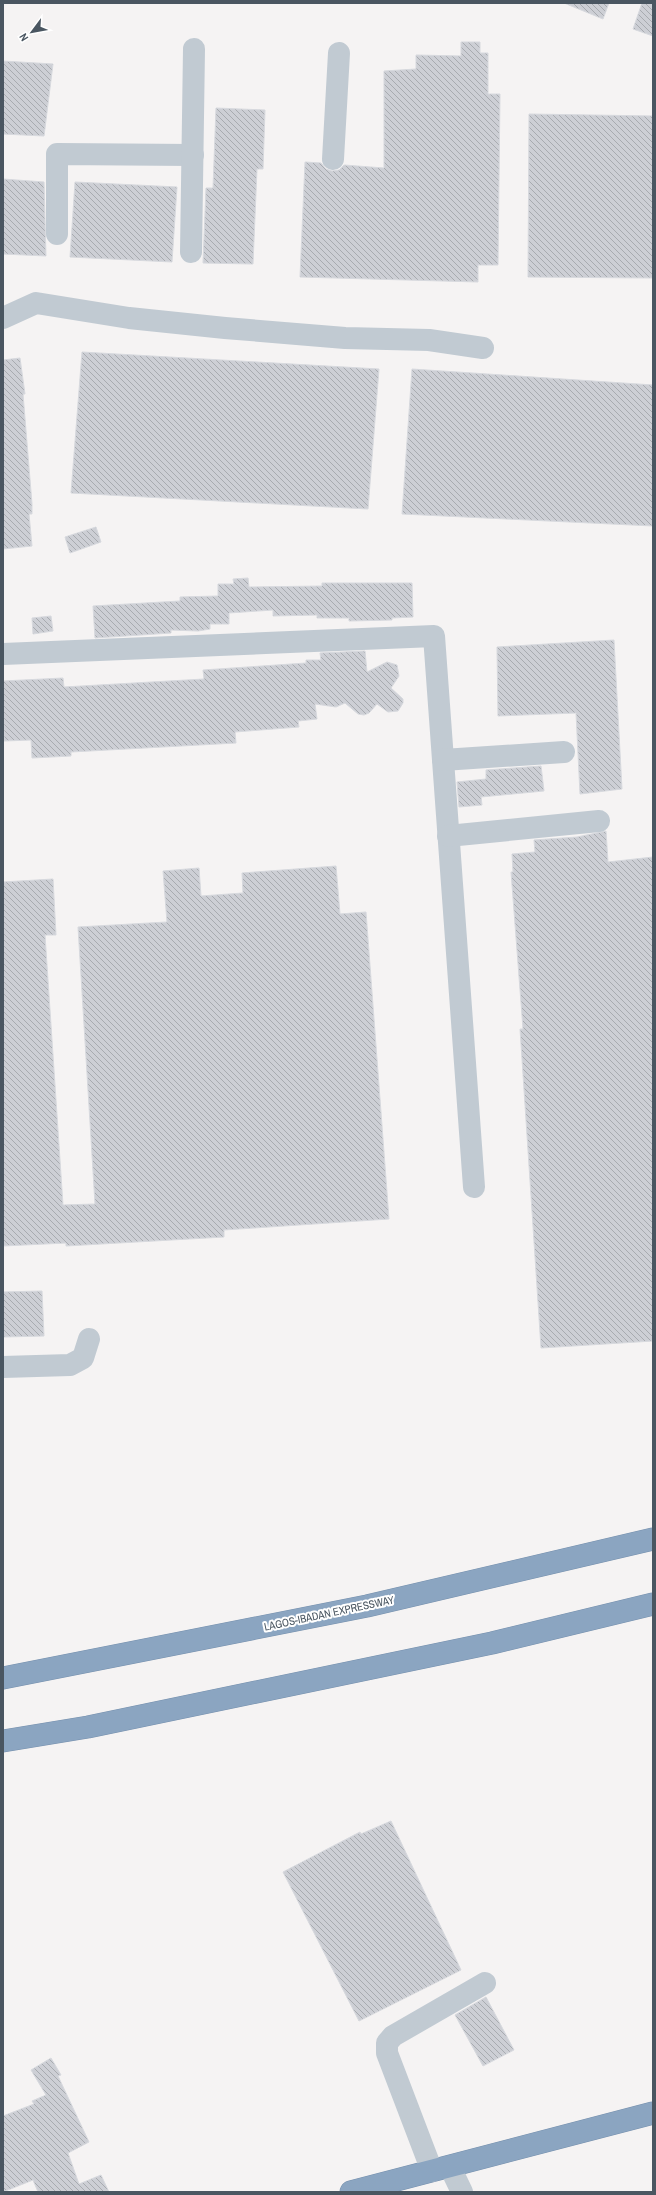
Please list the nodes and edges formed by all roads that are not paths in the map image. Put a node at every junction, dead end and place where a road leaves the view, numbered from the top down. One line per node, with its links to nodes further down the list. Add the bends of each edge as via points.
1 (194, 50): 3 (lane)
2 (339, 53): 4 (lane)
3 (193, 154): 5 (lane, via 57,154); 6 (lane)
4 (333, 159)
5 (57, 234)
6 (191, 252)
7 (3, 318): 8 (lane, via 36,303 129,318 225,328 346,338 429,340)
8 (483, 348)
9 (3, 654): 11 (lane, via 434,636)
10 (564, 752): 11 (lane)
11 (443, 760): 13 (lane)
12 (599, 822): 13 (lane)
13 (448, 836): 14 (lane)
14 (474, 1187)
15 (88, 1339): 16 (lane, via 83,1358 70,1365)
16 (3, 1366)
17 (653, 1538): 19 (highway, LAGOS-IBADAN EXPRESSWAY, via 367,1606)
18 (653, 1604): 20 (highway, via 477,1647)
19 (3, 1678)
20 (3, 1742)
21 (485, 1983): 23 (lane, via 393,2036 387,2043 387,2053)
22 (653, 2113): 23 (highway)
23 (441, 2169): 24 (highway); 25 (lane)
24 (360, 2191)
25 (462, 2192)

